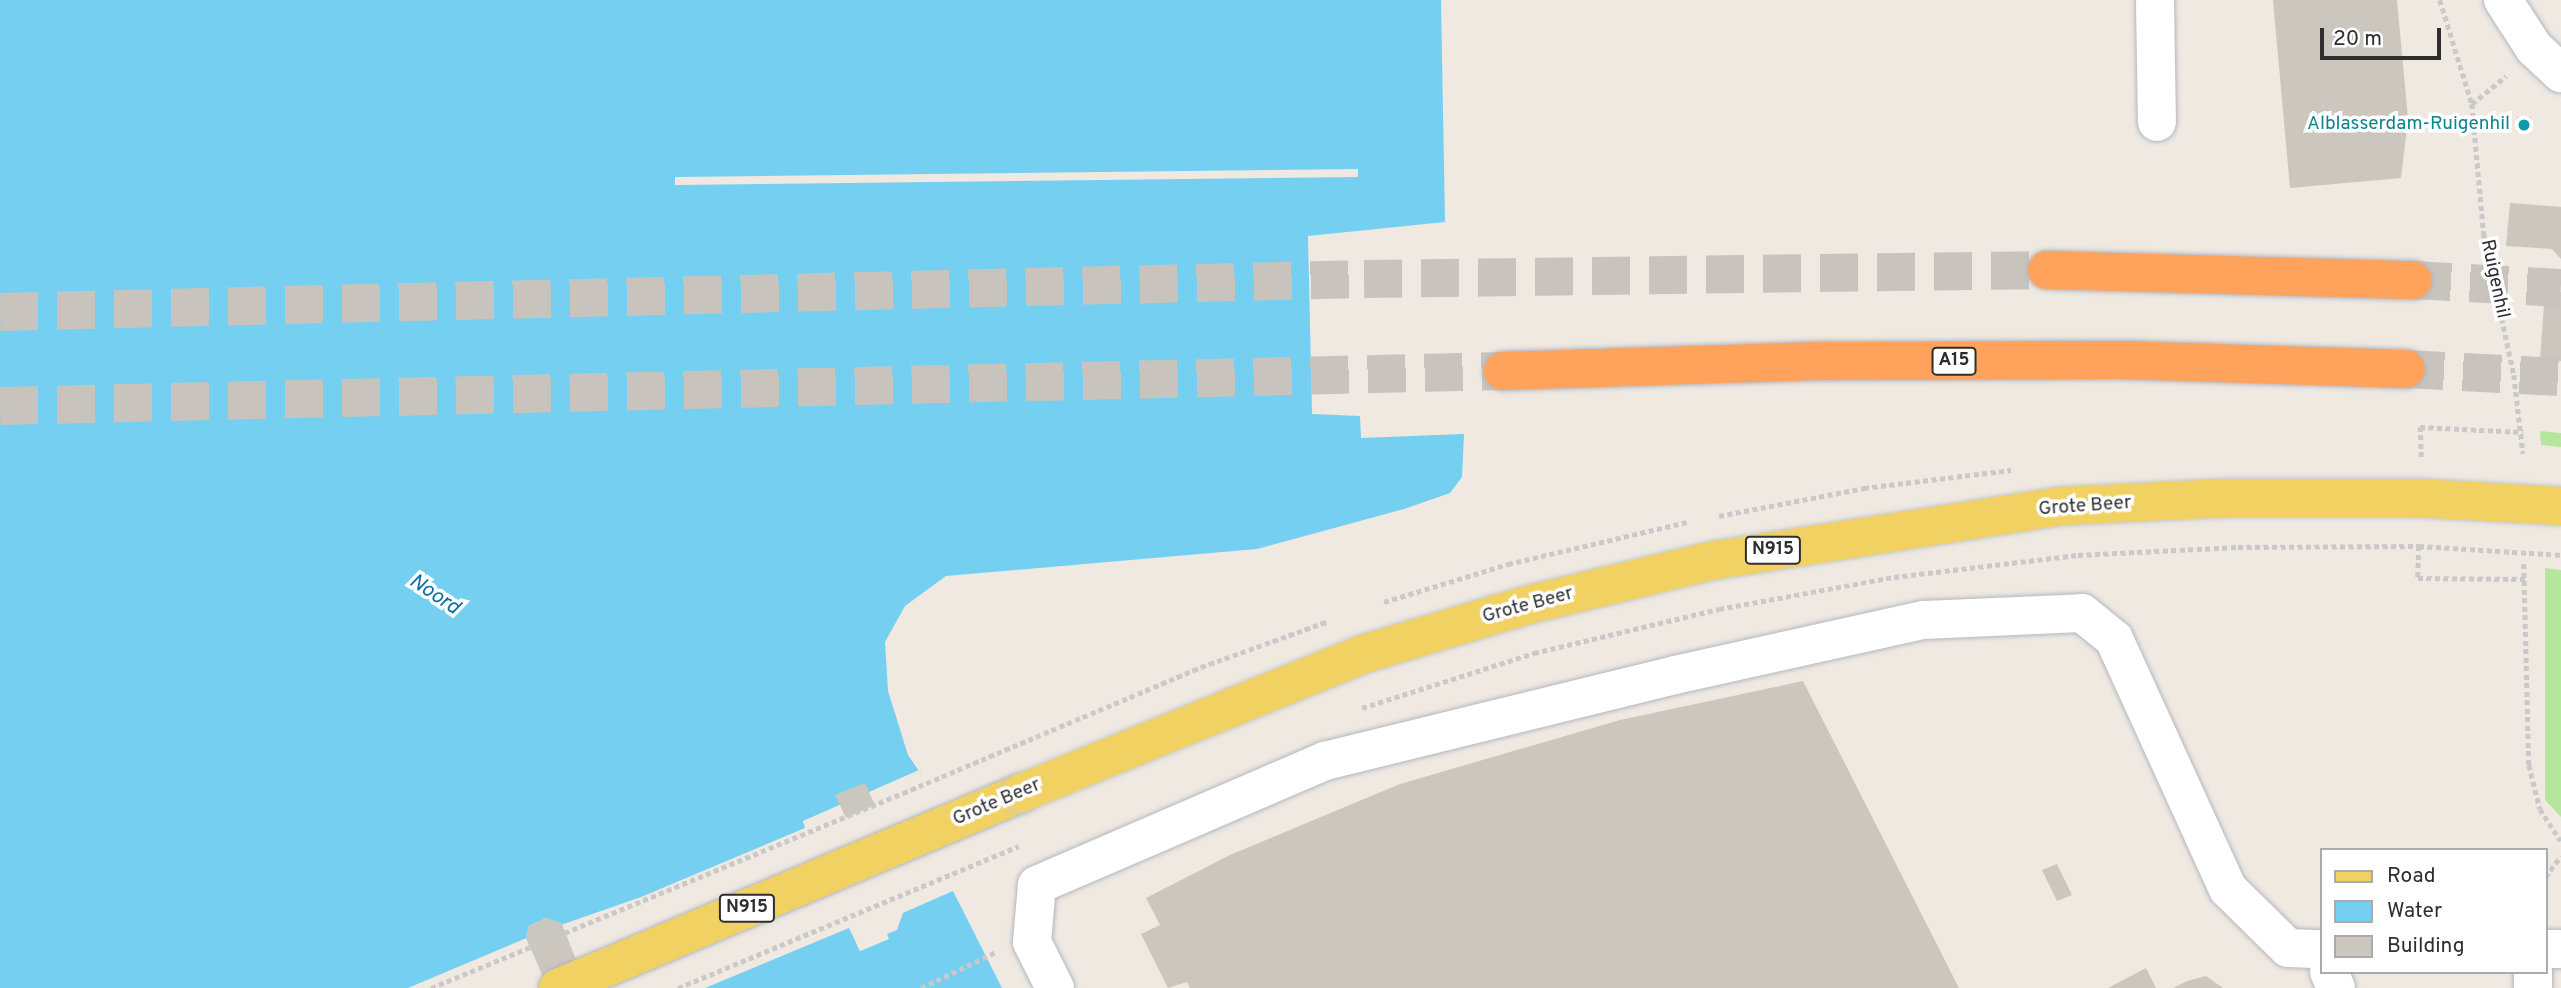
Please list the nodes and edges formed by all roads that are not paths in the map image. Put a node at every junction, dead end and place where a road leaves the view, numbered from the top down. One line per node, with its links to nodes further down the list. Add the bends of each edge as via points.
1 (2155, 0): 4 (street)
2 (2503, 0): 3 (street)
3 (2548, 60)
4 (2157, 122)
5 (2047, 270): 6 (highway)
6 (2413, 280)
7 (2406, 369): 8 (highway, A15, via 2122,360)
8 (1503, 371)
9 (2561, 506): 11 (main road, Grote Beer / N915, bridge, via 2418,498 2227,498 2062,506 1710,561 1527,605 1363,654)
10 (2320, 955): 12 (street, via 2288,948 2228,889 2114,639 2082,613 1924,620 1675,675 1325,761 1038,885 1032,943)
11 (558, 988)
12 (1055, 988)

